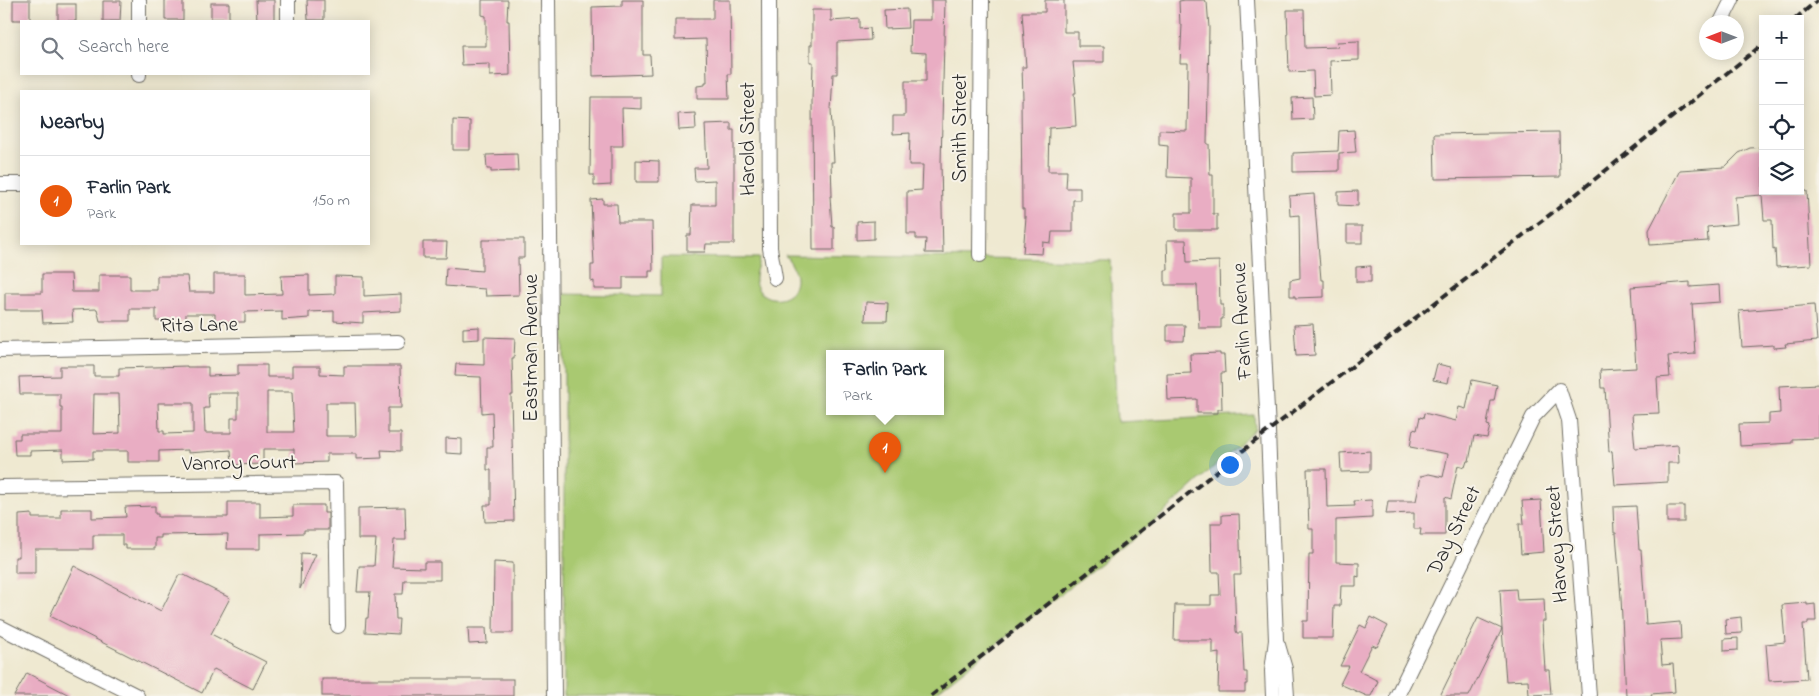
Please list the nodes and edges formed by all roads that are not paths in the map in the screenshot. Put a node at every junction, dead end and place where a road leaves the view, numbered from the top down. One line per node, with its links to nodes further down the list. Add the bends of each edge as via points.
1 (139, 0): 9 (street)
2 (288, 0): 10 (street)
3 (548, 0): 24 (street, Eastman Avenue)
4 (769, 0): 14 (street, Harold Street, via 770,248)
5 (982, 0): 13 (street, Smith Street)
6 (1247, 0): 21 (street, Farlin Avenue)
7 (1732, 0): 8 (street)
8 (1724, 15)
9 (139, 20)
10 (288, 20)
11 (0, 184): 12 (street)
12 (20, 184)
13 (980, 255)
14 (775, 278)
15 (398, 342): 16 (street, Rita Lane)
16 (0, 350)
17 (1560, 390): 27 (street, Day Street, via 1533,417); 28 (street, Harvey Street, via 1569,420)
18 (0, 487): 19 (street, Vanroy Court, via 336,483)
19 (338, 626)
20 (0, 627): 22 (street)
21 (1276, 640): 25 (street, Farlin Avenue); 26 (street, Farlin Avenue, via 1285,669)
22 (114, 691): 23 (street)
23 (137, 696)
24 (554, 696)
25 (1273, 696)
26 (1287, 696)
27 (1397, 696)
28 (1589, 696)

